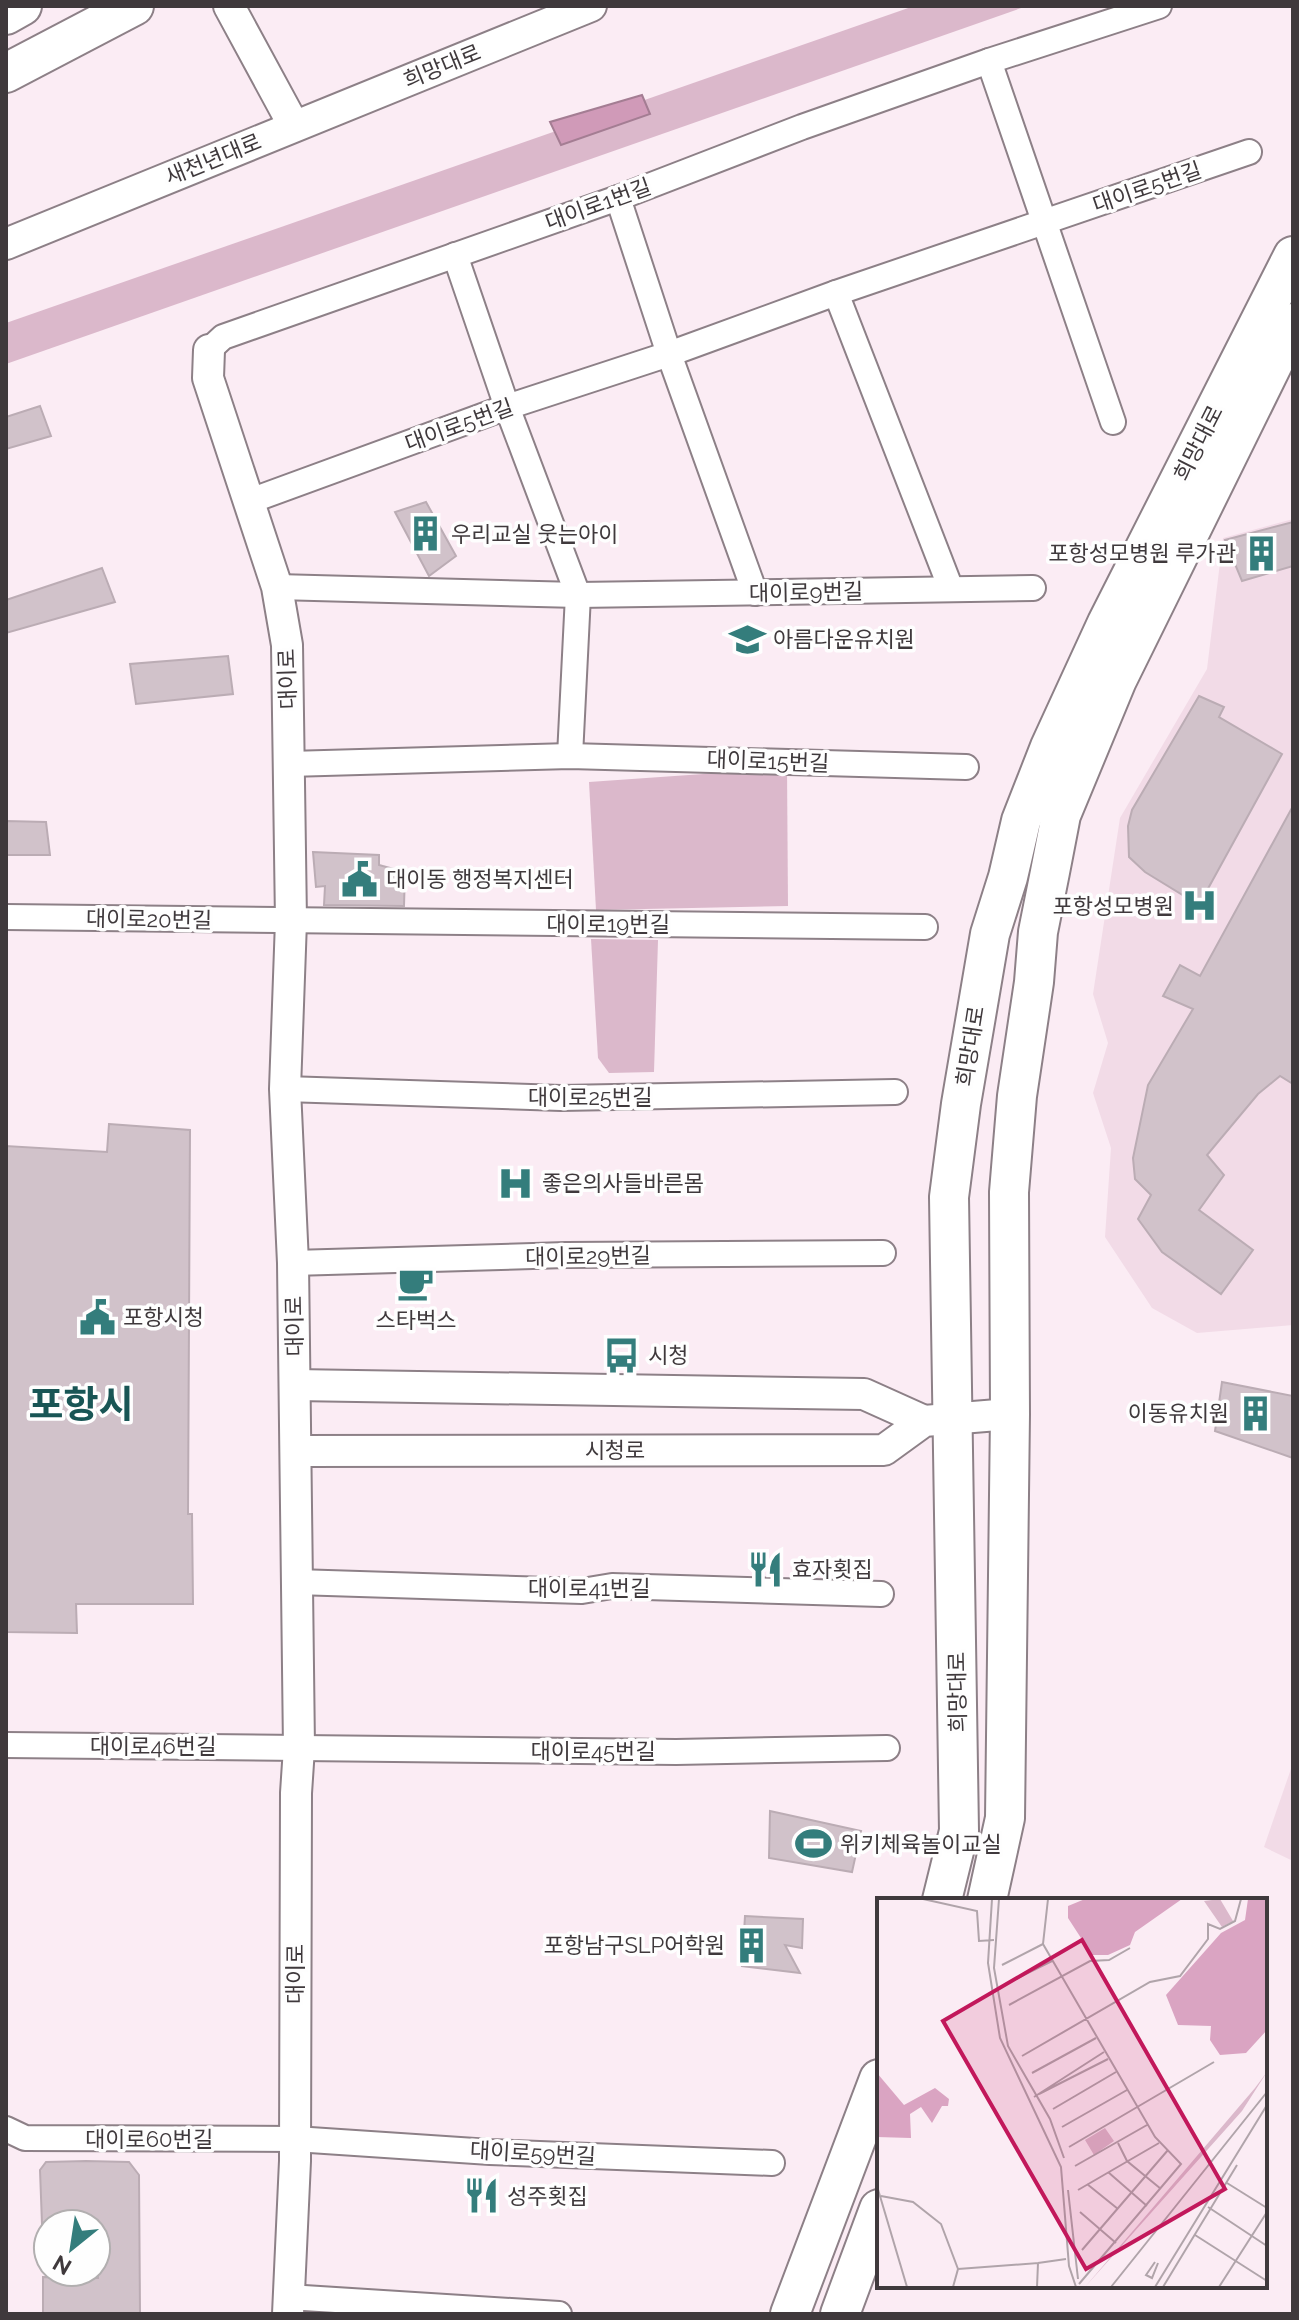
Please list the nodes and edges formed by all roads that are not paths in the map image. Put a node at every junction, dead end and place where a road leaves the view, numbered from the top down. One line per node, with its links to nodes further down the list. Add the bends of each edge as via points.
1 (22, 6): 6 (main road)
2 (134, 6): 8 (main road)
3 (229, 6): 9 (street)
4 (591, 6): 9 (street, 희망대로)
5 (1159, 6): 7 (street, 대이로1번길)
6 (6, 15)
7 (989, 61): 11 (street, 대이로1번길); 12 (street)
8 (6, 73)
9 (294, 126): 14 (street, 새천년대로)
10 (1249, 152): 12 (street, 대이로5번길)
11 (618, 198): 15 (street, 대이로1번길); 20 (street)
12 (1044, 222): 17 (street, 대이로5번길); 23 (street)
13 (1293, 229): 30 (main road, via 1174,437 1101,587 1100,606)
14 (6, 244)
15 (455, 255): 19 (street, 대이로1번길, via 223,337); 22 (street)
16 (1293, 256): 30 (main road, 희망대로)
17 (836, 293): 20 (street, 대이로5번길); 27 (street)
18 (1293, 323): 30 (main road, 희망대로)
19 (209, 350): 24 (street, 대이로, via 208,378)
20 (669, 354): 22 (street, 대이로5번길); 28 (street)
21 (1293, 369): 30 (main road, via 1172,607 1162,622)
22 (507, 407): 24 (street, 대이로5번길); 29 (street)
23 (1113, 422)
24 (250, 501): 25 (street, 대이로)
25 (277, 587): 29 (street, 대이로9번길); 32 (street, 대이로, via 287,645)
26 (1033, 588): 27 (street, 대이로9번길)
27 (951, 589): 28 (street, 대이로9번길)
28 (755, 593): 29 (street, 대이로9번길)
29 (578, 595): 31 (street)
30 (1122, 632): 42 (main road, 희망대로, via 1090,741 1061,815 1038,932 1009,1192); 43 (main road, 희망대로, via 1050,747 1021,821 990,934 949,1197)
31 (570, 756): 32 (street, 대이로15번길); 33 (street, 대이로15번길)
32 (289, 764): 35 (street, 대이로)
33 (966, 767)
34 (6, 917): 35 (street, 대이로20번길)
35 (291, 921): 36 (street, 대이로19번길); 37 (street, 대이로)
36 (925, 927)
37 (285, 1089): 38 (street, 대이로25번길, via 561,1098); 40 (street, 대이로)
38 (895, 1092)
39 (883, 1253): 40 (street, 대이로29번길)
40 (293, 1263): 41 (street, 대이로)
41 (295, 1385): 43 (street, via 864,1394); 44 (street, 대이로)
42 (1010, 1414): 43 (street); 51 (main road, 희망대로, via 1005,1818)
43 (939, 1419): 44 (street, 시청로, via 884,1450); 50 (main road, 희망대로, via 959,1831)
44 (296, 1451): 45 (street, 대이로)
45 (296, 1582): 46 (street, 대이로41번길); 48 (street, 대이로)
46 (881, 1594)
47 (6, 1745): 48 (street, 대이로46번길)
48 (299, 1748): 49 (street, 대이로45번길); 54 (street, 대이로)
49 (887, 1748)
50 (942, 1898)
51 (987, 1898)
52 (877, 2084): 59 (main road)
53 (6, 2129): 54 (street, 대이로60번길, via 25,2138)
54 (295, 2139): 55 (street, 대이로59번길); 57 (street, 대이로)
55 (772, 2163)
56 (877, 2214): 60 (main road)
57 (288, 2306): 58 (street)
58 (559, 2314)
59 (790, 2314)
60 (840, 2314)

